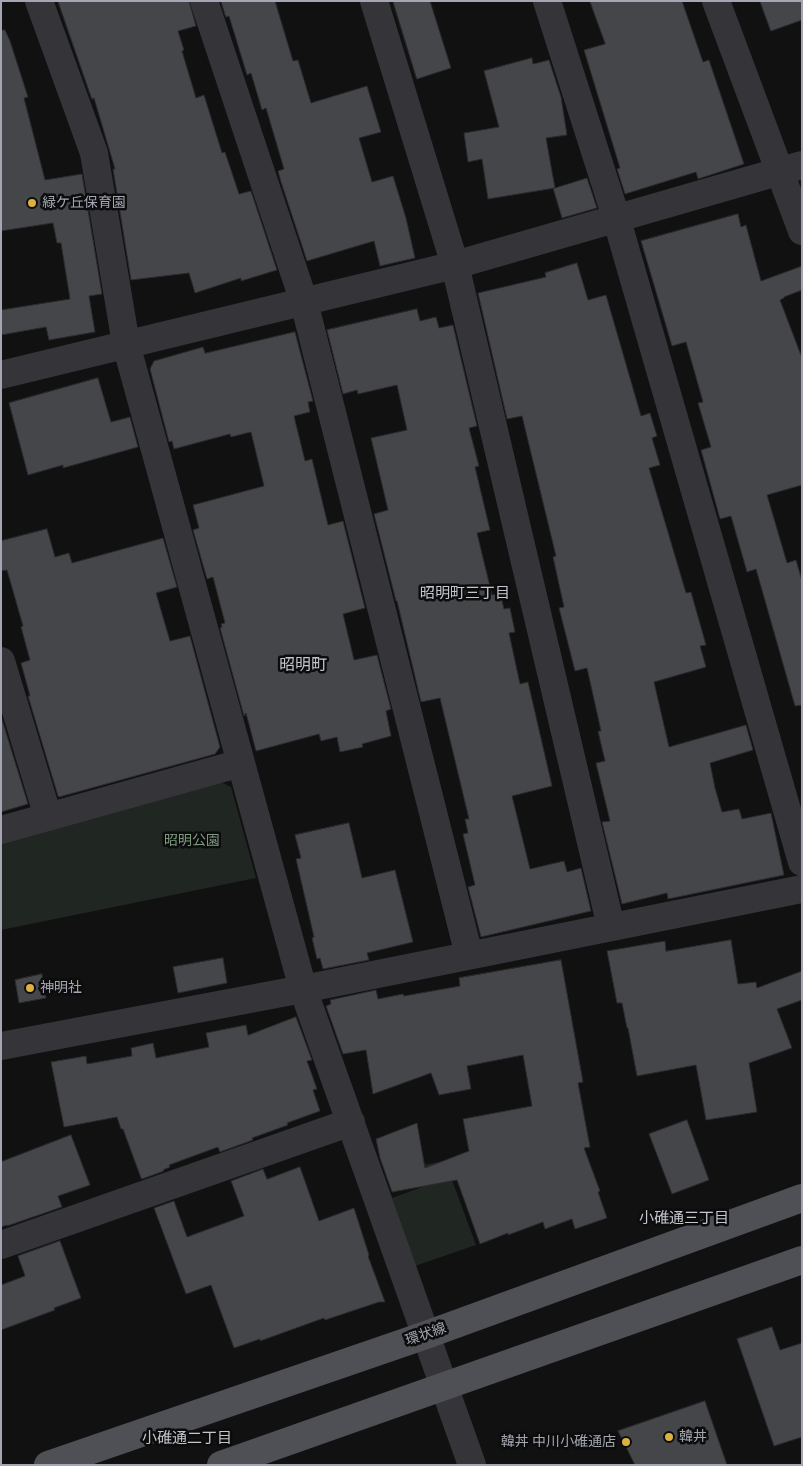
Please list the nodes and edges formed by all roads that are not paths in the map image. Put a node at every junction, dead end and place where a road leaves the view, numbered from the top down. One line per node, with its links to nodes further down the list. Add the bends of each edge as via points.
1 (39, 1): 11 (street, via 94,153)
2 (204, 1): 10 (street)
3 (374, 1): 9 (street)
4 (547, 1): 7 (street)
5 (716, 1): 6 (street)
6 (790, 168): 7 (street); 8 (street)
7 (616, 218): 9 (street); 17 (street)
8 (802, 231)
9 (455, 265): 10 (street); 19 (street)
10 (304, 302): 11 (street); 20 (street)
11 (126, 344): 12 (street); 14 (street)
12 (1, 375)
13 (1, 661): 15 (street)
14 (241, 764): 15 (street); 21 (street)
15 (48, 817): 16 (street)
16 (1, 830)
17 (802, 862)
18 (802, 889): 19 (street)
19 (612, 927): 20 (street)
20 (469, 955): 21 (street)
21 (304, 989): 22 (street); 23 (street)
22 (1, 1046)
23 (351, 1122): 25 (street); 27 (street)
24 (802, 1198): 27 (main road, 環状線)
25 (1, 1245)
26 (802, 1260): 28 (main road)
27 (426, 1335): 28 (street); 29 (main road, 環状線)
28 (445, 1386): 30 (main road); 31 (street)
29 (48, 1465)
30 (221, 1465)
31 (472, 1465)

